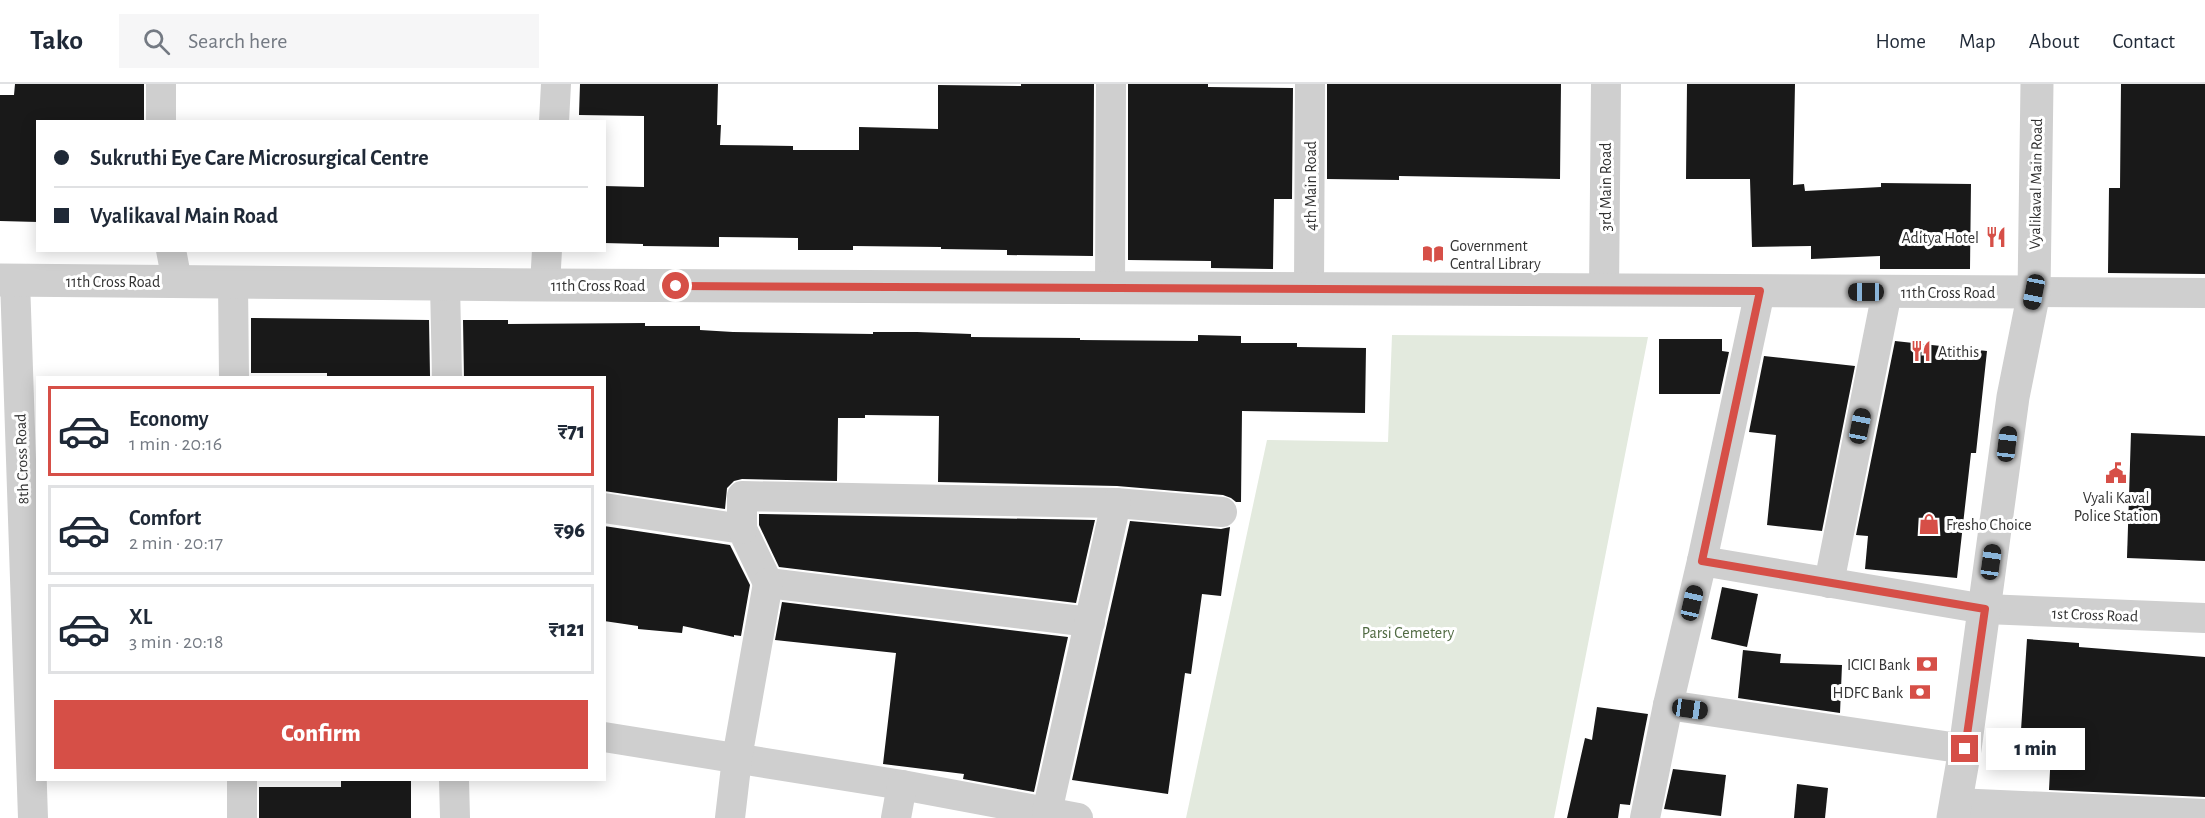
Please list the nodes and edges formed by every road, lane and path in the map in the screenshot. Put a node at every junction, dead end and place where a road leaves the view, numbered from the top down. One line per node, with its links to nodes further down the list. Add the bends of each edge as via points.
1 (162, 84): 7 (street)
2 (556, 84): 8 (street)
3 (1112, 84): 15 (street)
4 (1310, 84): 16 (street, 4th Main Road)
5 (1606, 84): 17 (street, 3rd Main Road)
6 (2037, 84): 20 (street, Vyalikaval Main Road)
7 (161, 120)
8 (554, 120)
9 (547, 252): 14 (street)
10 (174, 266): 11 (street, 11th Cross Road); 12 (street, 11th Cross Road)
11 (7, 280): 44 (street, 8th Cross Road)
12 (233, 283): 13 (street, 11th Cross Road); 22 (street)
13 (445, 284): 14 (street, 11th Cross Road); 23 (street)
14 (545, 285): 15 (street, 11th Cross Road)
15 (1110, 288): 16 (street, 11th Cross Road)
16 (1310, 288): 17 (street, 11th Cross Road)
17 (1604, 290): 18 (street, 11th Cross Road)
18 (1760, 291): 19 (street, 11th Cross Road); 28 (street)
19 (1887, 292): 20 (street, 11th Cross Road); 30 (street)
20 (2034, 292): 21 (street, 11th Cross Road); 31 (street, Vyalikaval Main Road, via 2013,397)
21 (2205, 293)
22 (234, 376)
23 (447, 376)
24 (1116, 503): 26 (street); 27 (street, via 742,496); 33 (street)
25 (606, 507): 27 (street)
26 (1222, 512)
27 (742, 529): 29 (street)
28 (1702, 561): 30 (street, 1st Cross Road); 34 (street)
29 (768, 583): 33 (street); 37 (street)
30 (1829, 583): 31 (street, 1st Cross Road)
31 (1985, 609): 32 (street, 1st Cross Road); 36 (street, Vyalikaval Main Road)
32 (2205, 618)
33 (1090, 622): 42 (street)
34 (1668, 705): 36 (street); 50 (street)
35 (606, 737): 37 (street)
36 (1965, 749): 41 (street, Vyalikaval Main Road)
37 (737, 758): 40 (street); 47 (street)
38 (242, 781): 45 (street)
39 (454, 781): 46 (street)
40 (902, 785): 42 (street); 48 (street)
41 (1954, 810): 43 (street)
42 (1047, 812): 49 (street)
43 (2205, 814)
44 (33, 818)
45 (242, 818)
46 (455, 818)
47 (730, 818)
48 (896, 818)
49 (1077, 818)
50 (1645, 818)

